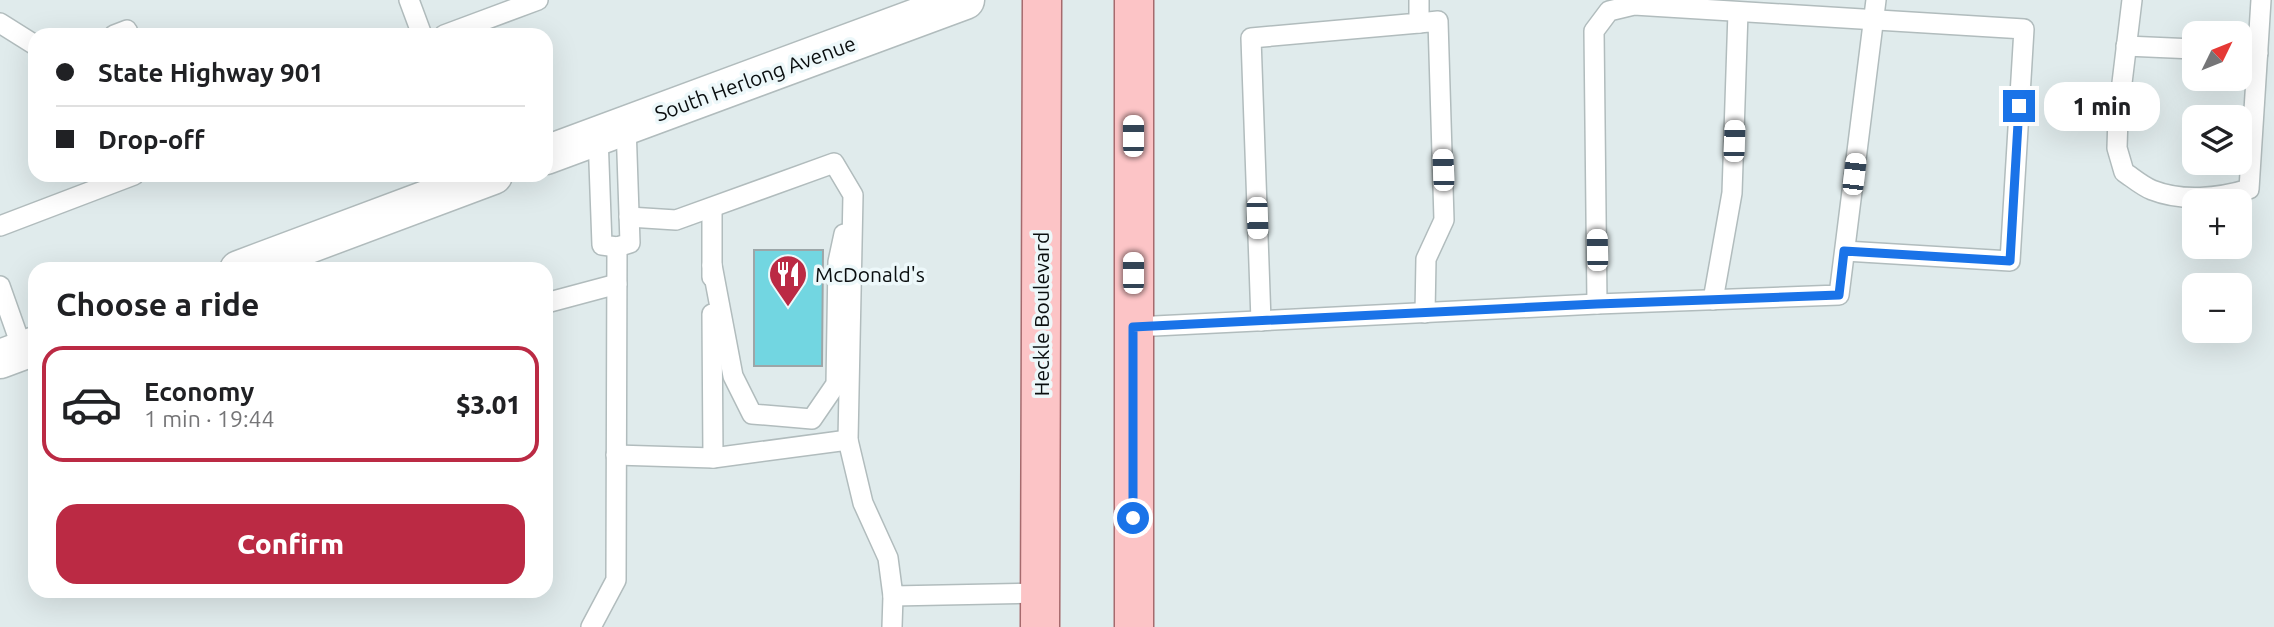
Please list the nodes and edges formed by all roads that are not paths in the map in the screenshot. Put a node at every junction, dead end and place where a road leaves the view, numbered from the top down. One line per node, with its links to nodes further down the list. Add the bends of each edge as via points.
1 (409, 0): 15 (lane)
2 (538, 0): 16 (lane)
3 (965, 0): 22 (street, South Herlong Avenue)
4 (1042, 0): 47 (main road, Heckle Boulevard)
5 (1133, 0): 41 (main road)
6 (1419, 0): 14 (lane)
7 (1876, 0): 12 (lane)
8 (2132, 0): 19 (lane)
9 (2260, 0): 17 (lane)
10 (1634, 2): 11 (lane); 38 (lane, via 1609,11 1594,31)
11 (1738, 12): 12 (lane); 36 (lane, via 1732,193)
12 (1874, 20): 31 (lane); 31 (lane, via 2024,29 2010,261)
13 (0, 23): 18 (lane)
14 (1419, 23): 39 (lane, via 1438,21 1444,220 1426,259); 40 (lane, via 1251,38)
15 (419, 28)
16 (463, 28)
17 (2252, 38)
18 (28, 41)
19 (2126, 46): 20 (lane); 21 (lane, via 2117,148 2124,172 2152,190 2184,197 2227,196 2249,188)
20 (2182, 48)
21 (2249, 91)
22 (612, 131): 23 (street, South Herlong Avenue); 28 (lane); 30 (lane)
23 (553, 152)
24 (98, 182): 29 (lane)
25 (471, 182): 32 (street)
26 (853, 195): 27 (lane, via 834,163); 33 (lane, via 838,262 836,384 812,419 752,414 733,376); 43 (lane)
27 (712, 208): 28 (lane, via 676,220); 33 (lane)
28 (629, 217): 30 (lane)
29 (0, 226)
30 (616, 245): 34 (lane)
31 (1844, 251): 36 (lane, via 1839,295)
32 (260, 262)
33 (712, 265): 45 (lane)
34 (617, 284): 37 (lane); 44 (lane)
35 (0, 286): 42 (lane)
36 (1713, 300): 38 (lane)
37 (553, 301)
38 (1597, 304): 39 (lane)
39 (1425, 313): 40 (lane)
40 (1261, 321): 41 (lane)
41 (1133, 327): 50 (main road)
42 (19, 352)
43 (848, 440): 45 (lane); 46 (lane, via 863,503 888,558)
44 (616, 455): 45 (lane); 48 (lane, via 616,580)
45 (713, 458)
46 (893, 596): 47 (lane); 49 (lane)
47 (1041, 610)
48 (591, 627)
49 (892, 627)
50 (1134, 627)

